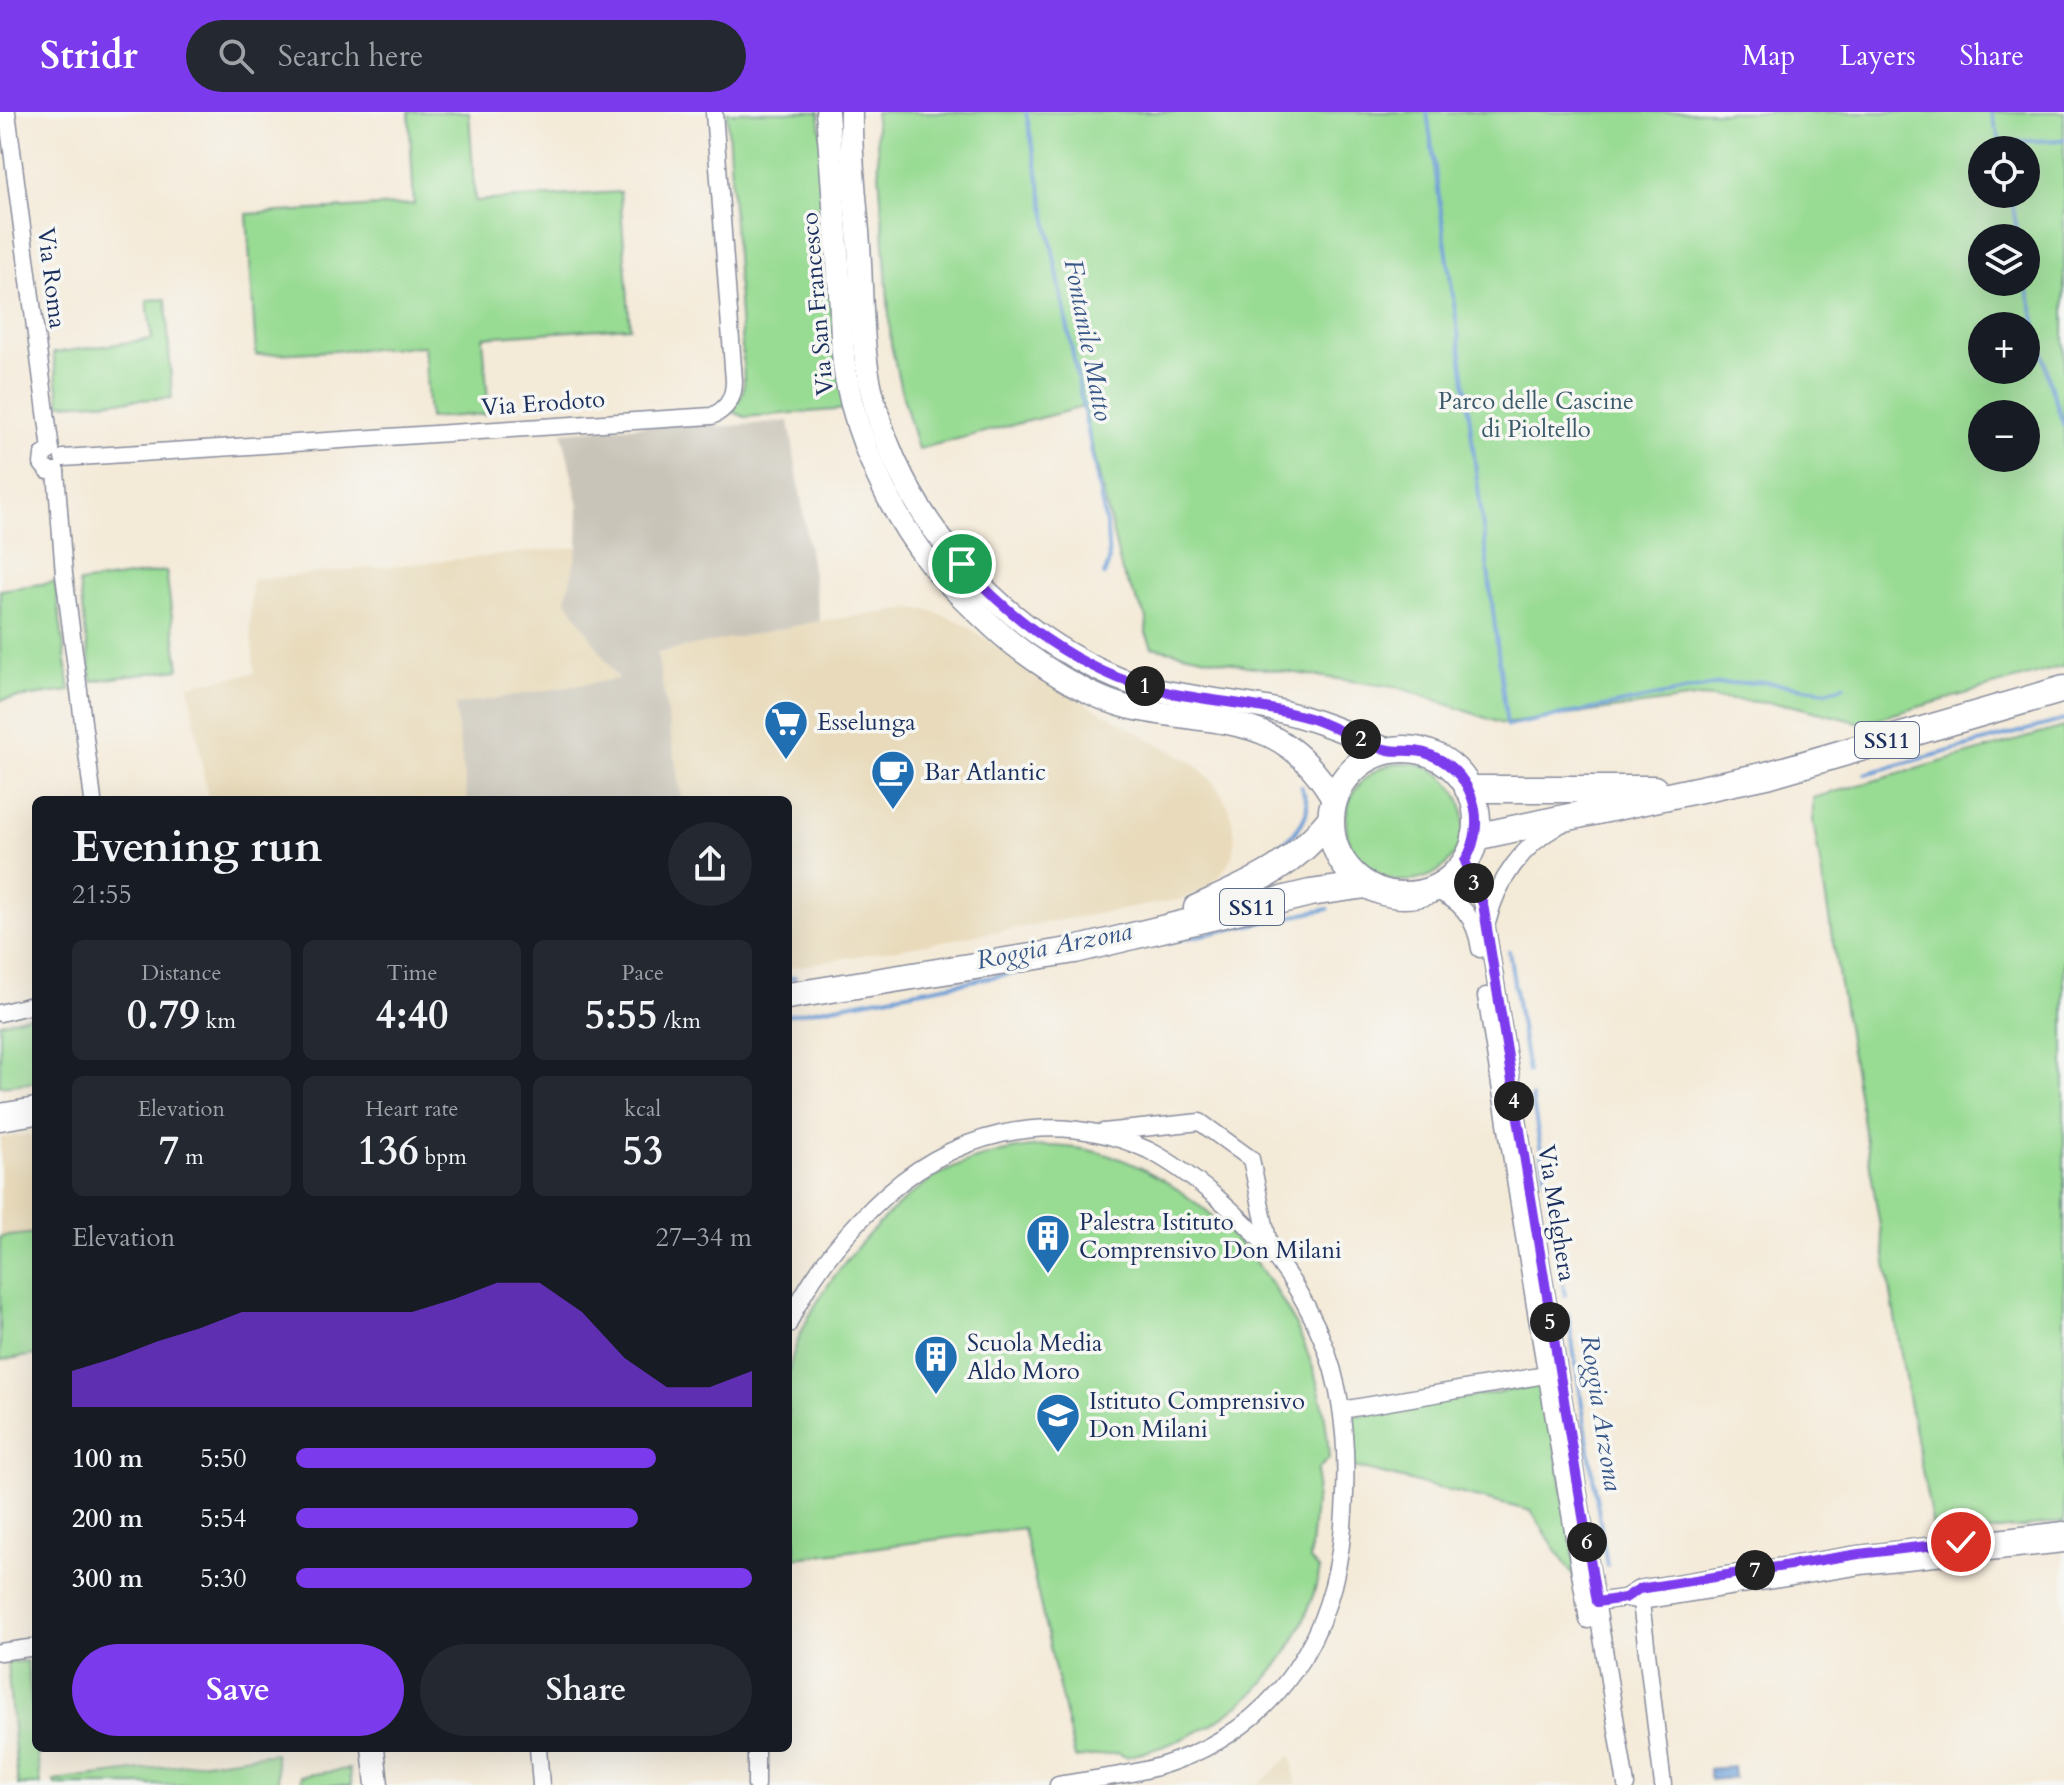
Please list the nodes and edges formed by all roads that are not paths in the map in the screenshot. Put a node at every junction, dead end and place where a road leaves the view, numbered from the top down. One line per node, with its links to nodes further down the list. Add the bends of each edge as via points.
1 (7, 112): 5 (street, Via Roma)
2 (714, 112): 7 (street, Via Erodoto, via 734,381 730,400 718,413)
3 (827, 112): 13 (street, Via San Francesco, via 849,389 881,479 932,564 1007,640 1103,699 1123,707 1247,727 1297,751 1313,768)
4 (851, 112): 9 (street, Via San Francesco, via 870,386 907,484 962,564 1025,625 1116,677 1310,718)
5 (18, 197): 6 (street); 7 (street, Via Roma)
6 (0, 200)
7 (57, 460): 12 (street, Via Roma, via 64,574)
8 (2064, 689): 11 (main road, SS11)
9 (1390, 751): 10 (main road, via 1436,757 1457,772); 13 (main road, SS11, via 1355,768 1342,782)
10 (1468, 789): 11 (main road, SS11); 15 (main road, via 1476,812)
11 (1709, 789): 14 (main road, SS11)
12 (92, 796)
13 (1332, 810): 16 (main road, via 1337,853); 19 (main road, SS11, via 1304,849 1264,878)
14 (1573, 817): 15 (main road, SS11); 18 (street, Via Melghera, via 1540,835 1521,854 1490,909)
15 (1470, 849): 17 (main road, via 1449,879); 18 (street, Via Melghera)
16 (1366, 885): 17 (main road, SS11, via 1395,895); 19 (main road, SS11)
17 (1432, 890): 30 (street, Via Melghera, via 1450,895 1478,934 1500,1090)
18 (1487, 933): 30 (street, Via Melghera)
19 (1139, 934): 20 (main road, SS11, via 1051,955)
20 (792, 995)
21 (32, 1005): 22 (street)
22 (0, 1013)
23 (32, 1097): 24 (main road)
24 (0, 1101)
25 (32, 1112): 26 (main road)
26 (0, 1117)
27 (1093, 1133): 28 (street, via 1137,1146 1178,1168 1232,1210); 28 (street, via 1200,1122 1251,1159); 29 (street, via 1012,1132 969,1143 925,1164 844,1237 808,1285)
28 (1271, 1251): 31 (street, via 1317,1327)
29 (792, 1317)
30 (1553, 1374): 31 (street); 35 (street, Via Melghera)
31 (1342, 1410): 41 (street, via 1347,1469 1341,1554 1331,1599 1308,1650 1275,1695 1233,1732 1175,1761)
32 (2064, 1530): 34 (street, via 1859,1554)
33 (2064, 1544): 34 (street)
34 (1635, 1596): 35 (street); 48 (street)
35 (1591, 1602): 46 (street, Via Melghera); 47 (street, Via Melghera)
36 (32, 1648): 37 (street)
37 (0, 1652)
38 (373, 1752): 42 (street)
39 (538, 1752): 43 (street)
40 (756, 1752): 44 (street)
41 (1114, 1781): 45 (street)
42 (377, 1785)
43 (541, 1785)
44 (756, 1785)
45 (1058, 1785)
46 (1617, 1785)
47 (1626, 1785)
48 (1663, 1785)

